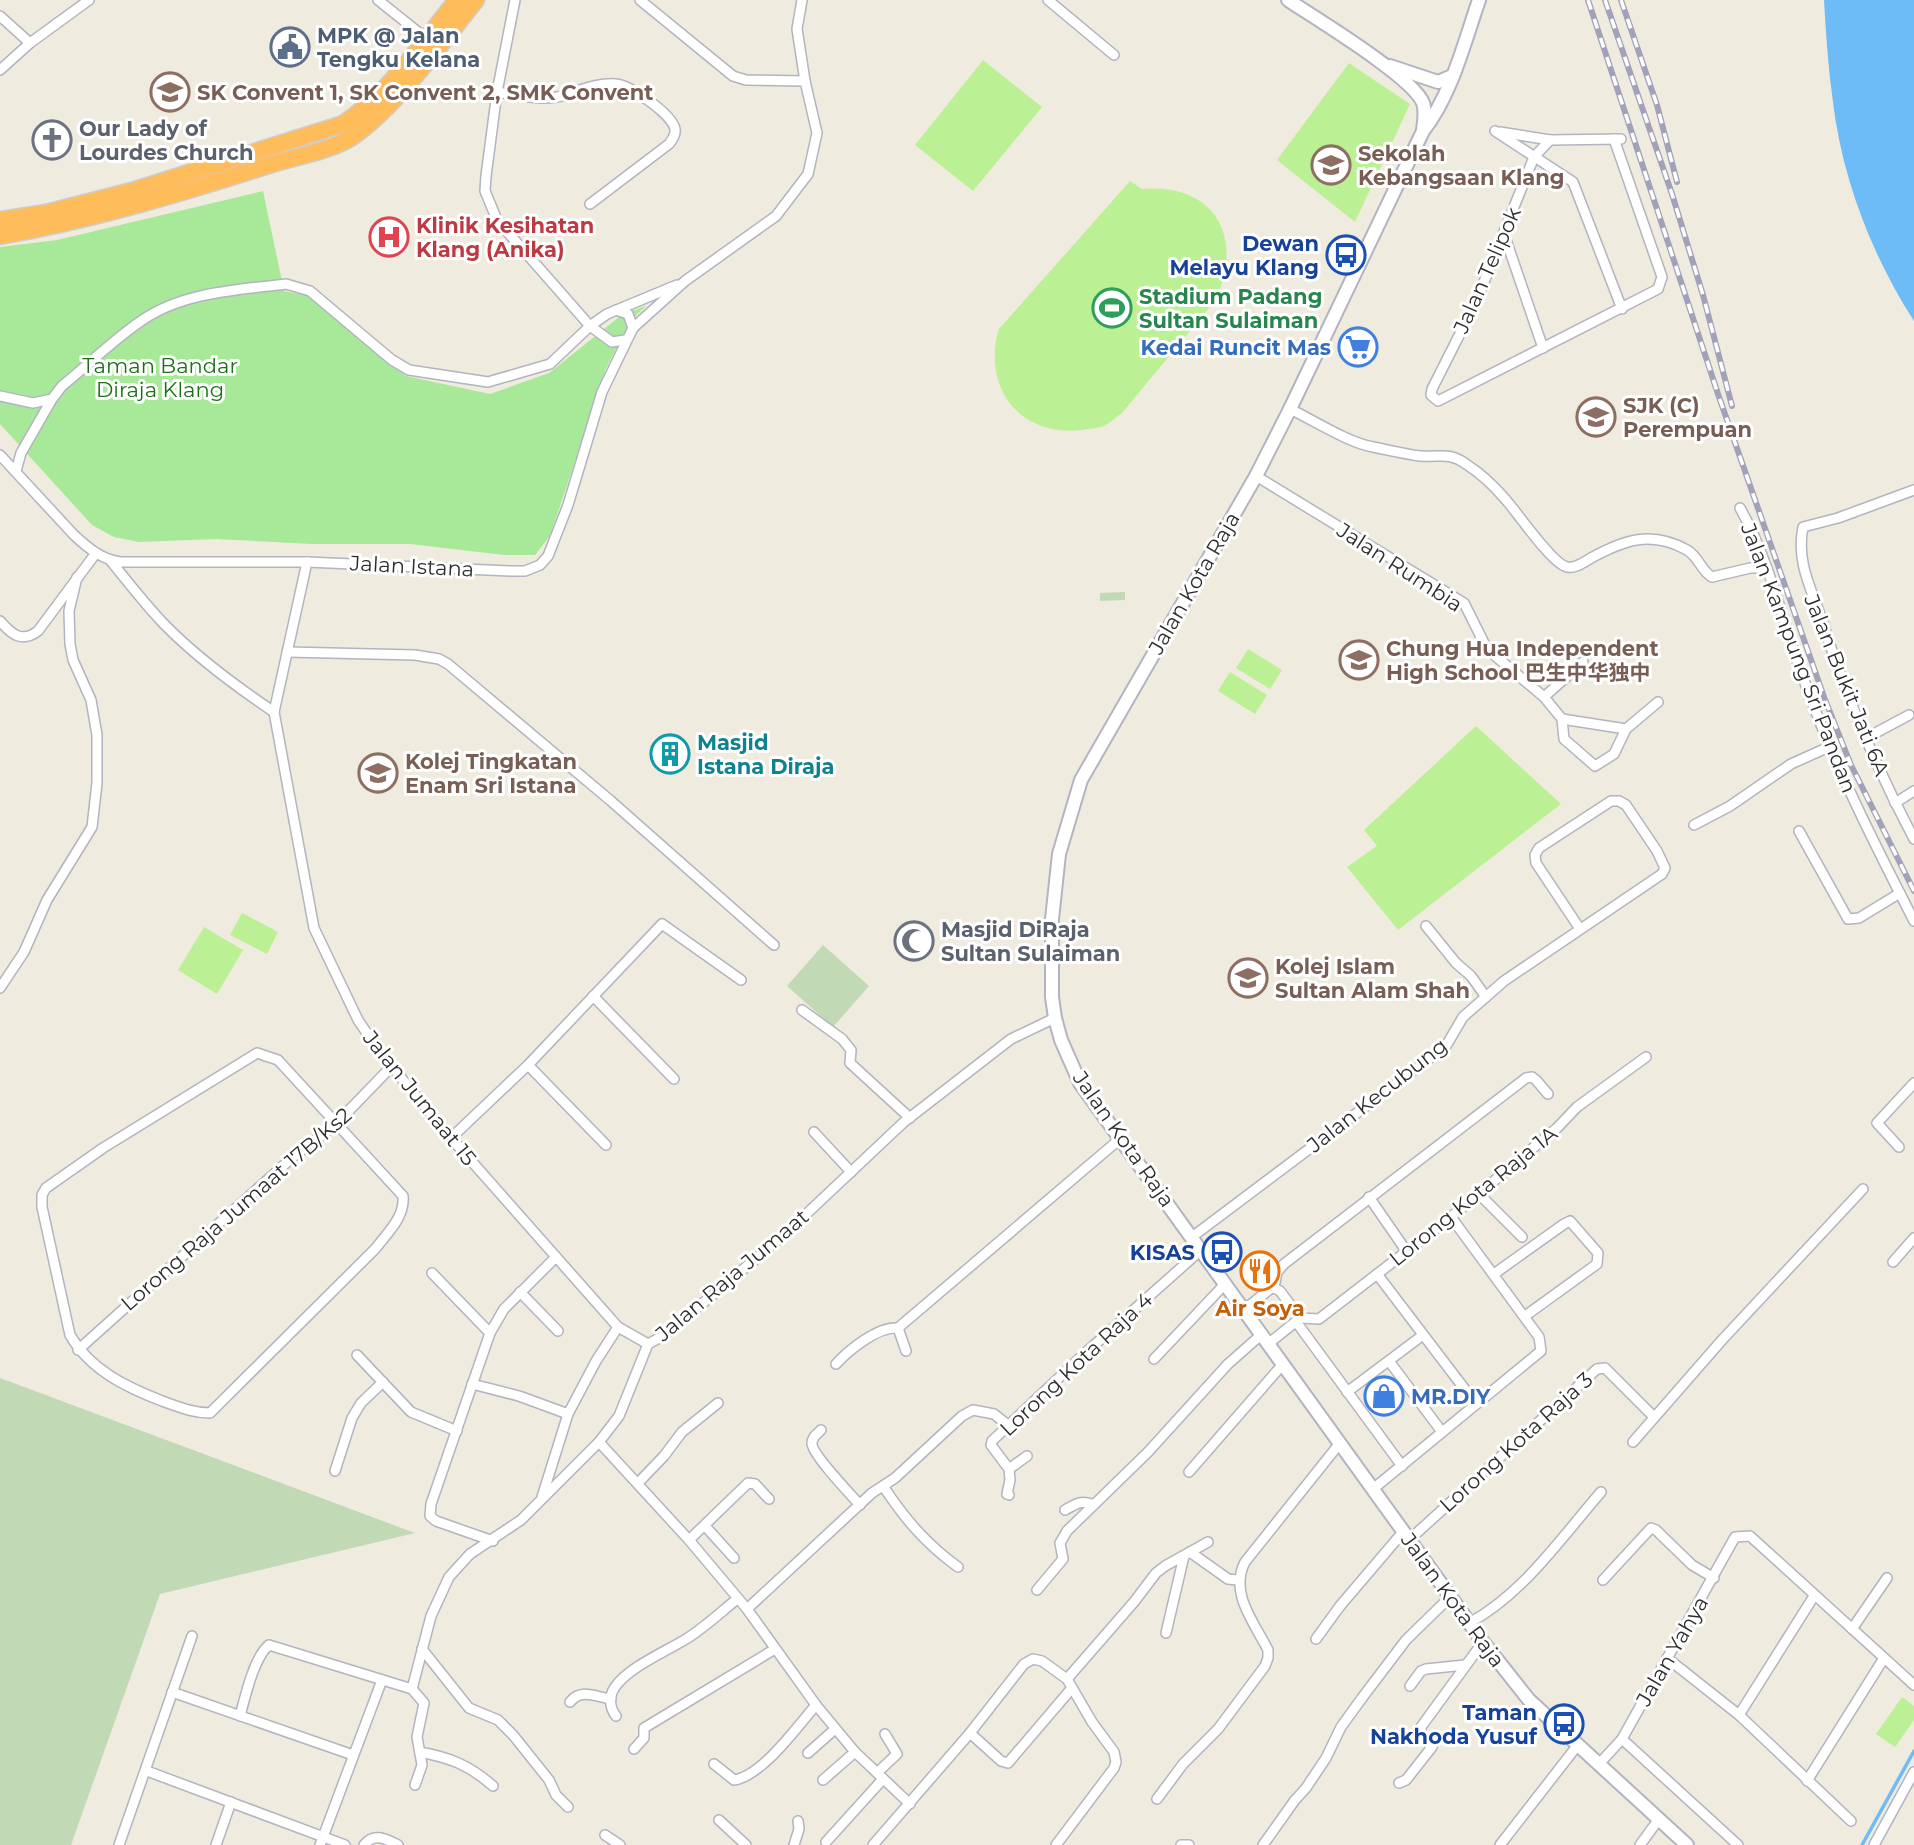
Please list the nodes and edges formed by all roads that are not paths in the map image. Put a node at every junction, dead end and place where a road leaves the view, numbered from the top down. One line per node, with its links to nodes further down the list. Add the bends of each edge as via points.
1 (89, 0): 12 (street)
2 (378, 0): 13 (street)
3 (457, 0): 13 (highway)
4 (477, 0): 13 (highway)
5 (515, 0): 19 (street)
6 (640, 0): 18 (street, via 733,76)
7 (802, 0): 18 (street, Jalan Istana, via 797,29)
8 (1048, 0): 14 (street)
9 (1288, 0): 15 (main road)
10 (1479, 0): 17 (main road, Jalan Kota Raja)
11 (0, 16): 12 (street)
12 (30, 43): 16 (street)
13 (431, 43): 24 (highway, via 369,104 335,127 95,201); 26 (highway, via 372,121 344,141 121,209)
14 (1114, 55)
15 (1384, 64): 17 (main road, via 1438,82); 20 (main road, via 1418,93 1424,105)
16 (0, 70)
17 (1452, 76): 20 (main road, Jalan Kota Raja, via 1435,116)
18 (805, 81): 27 (street, Jalan Istana, via 817,133 805,178 776,216)
19 (496, 92): 23 (street, via 554,97 612,83 624,85 673,125 669,144); 30 (street, via 486,184 489,203 497,220)
20 (1423, 131): 36 (main road, Jalan Kota Raja)
21 (1550, 140): 22 (street, Jalan Telipok); 22 (street, via 1495,131); 28 (street, via 1617,139 1662,281 1658,289)
22 (1534, 157): 25 (street, Jalan Telipok); 28 (street, via 1573,182)
23 (590, 204)
24 (0, 220)
25 (1504, 234): 33 (street); 33 (street, Jalan Telipok, via 1431,395 1438,401)
26 (0, 236)
27 (685, 281): 29 (street, Jalan Istana); 31 (street, Jalan Istana)
28 (1622, 309): 33 (street)
29 (614, 310): 30 (street, Jalan Istana); 31 (street, via 628,314)
30 (590, 326): 32 (street, via 612,342); 35 (street, Jalan Istana, via 550,364 488,382 409,370 310,291 272,285 171,305 142,320)
31 (633, 328): 32 (street, Jalan Istana)
32 (626, 339): 44 (street, Jalan Istana, via 602,392 554,542 540,565 511,571)
33 (1543, 348)
34 (0, 396): 35 (street, via 33,403)
35 (51, 399): 38 (street, Jalan Istana)
36 (1290, 409): 39 (main road, Jalan Kota Raja); 45 (street, via 1369,446 1418,455 1444,454 1464,462 1505,499 1566,567 1650,538 1687,550 1712,577)
37 (0, 455): 38 (street, Jalan Istana)
38 (16, 471): 42 (street, Jalan Istana)
39 (1256, 476): 50 (street, Jalan Rumbia, via 1464,603 1487,649); 73 (main road, Jalan Kota Raja, via 1081,779 1059,854 1052,919)
40 (1914, 490): 56 (street, Jalan Bukit Jati 6A, via 1803,527 1800,544 1808,587)
41 (1740, 508): 45 (street, Jalan Kampung Sri Pandan)
42 (96, 553): 43 (street, Jalan Istana); 46 (street)
43 (110, 560): 44 (street, Jalan Istana); 52 (street, via 184,643)
44 (307, 562): 48 (street, Jalan Jumaat 15)
45 (1767, 568): 57 (street, Jalan Kampung Sri Pandan)
46 (77, 577): 47 (street, via 32,636 15,636); 69 (street, via 69,611 70,645 91,700 97,735 93,827)
47 (0, 621)
48 (287, 652): 52 (street, Jalan Jumaat 15); 67 (street, via 429,656 448,664)
49 (1583, 662): 50 (street)
50 (1544, 697): 54 (street, Jalan Rumbia)
51 (1658, 702): 55 (street, Jalan Rumbia)
52 (274, 712): 76 (street, Jalan Jumaat 15, via 314,929 358,1020)
53 (1909, 715): 56 (street)
54 (1562, 719): 55 (street); 55 (street, Jalan Rumbia, via 1564,739 1595,766 1614,754)
55 (1626, 730)
56 (1866, 738): 59 (street, Jalan Bukit Jati 6A)
57 (1830, 746): 60 (street, via 1791,764); 63 (street, Jalan Kampung Sri Pandan)
58 (1914, 791): 59 (street)
59 (1895, 803): 62 (street, Jalan Bukit Jati 6A)
60 (1694, 825)
61 (1799, 831): 63 (street, via 1848,919 1859,918)
62 (1914, 839)
63 (1900, 893): 64 (street, Jalan Kampung Sri Pandan)
64 (1914, 921)
65 (1426, 926): 71 (street)
66 (1580, 929): 66 (street, Jalan Kecubung, via 1665,868 1626,805 1619,801 1611,801 1535,855); 71 (street, Jalan Kecubung)
67 (774, 945)
68 (741, 980): 70 (street, via 662,924)
69 (0, 988)
70 (593, 996): 75 (street); 77 (street)
71 (1486, 997): 92 (street, Jalan Kecubung, via 1463,1017 1446,1046)
72 (802, 1010): 80 (street, via 842,1039 851,1050 850,1063)
73 (1055, 1018): 80 (street, Jalan Raja Jumaat, via 1011,1039); 83 (main road, Jalan Kota Raja, via 1080,1083)
74 (1646, 1056): 89 (street, Lorong Kota Raja 1A, via 1577,1107)
75 (528, 1065): 84 (street); 85 (street)
76 (391, 1067): 81 (street, Lorong Raja Jumaat 17B/Ks2); 84 (street, Jalan Jumaat 15)
77 (674, 1079)
78 (1914, 1083): 86 (street, via 1877,1119)
79 (1548, 1094): 90 (street, via 1532,1077 1526,1079)
80 (910, 1118): 87 (street, Jalan Raja Jumaat)
81 (335, 1125): 115 (street, Lorong Raja Jumaat 17B/Ks2, via 294,1156); 115 (street, via 278,1060 257,1053 46,1188 41,1207 70,1335); 115 (street, via 402,1196 404,1207 376,1248 210,1413 191,1412 135,1391)
82 (814, 1132): 87 (street)
83 (1121, 1138): 92 (main road, Jalan Kota Raja); 109 (street)
84 (451, 1139): 97 (street, Jalan Jumaat 15)
85 (606, 1145)
86 (1899, 1147)
87 (851, 1172): 114 (street, Jalan Raja Jumaat, via 784,1235)
88 (1863, 1189): 128 (street)
89 (1478, 1193): 91 (street, Lorong Kota Raja 1A); 93 (street)
90 (1369, 1197): 96 (street); 103 (street, via 1284,1264)
91 (1451, 1217): 96 (street, Lorong Kota Raja 1A); 101 (street)
92 (1192, 1237): 95 (main road, Jalan Kota Raja)
93 (1522, 1237)
94 (1914, 1238): 98 (street)
95 (1201, 1250): 102 (main road, Jalan Kota Raja); 129 (street, Lorong Kota Raja 4)
96 (1407, 1252): 100 (street, Lorong Kota Raja 1A)
97 (556, 1257): 104 (street); 108 (street, Jalan Jumaat 15)
98 (1893, 1262)
99 (432, 1273): 111 (street)
100 (1377, 1274): 107 (street, Lorong Kota Raja 1A, via 1319,1319); 112 (street)
101 (1494, 1274): 106 (street); 106 (street, via 1570,1221 1598,1253 1597,1264)
102 (1225, 1284): 105 (main road, Jalan Kota Raja); 118 (street)
103 (1274, 1288): 105 (street); 107 (street)
104 (520, 1292): 110 (street); 111 (street)
105 (1244, 1310): 113 (main road, Jalan Kota Raja)
106 (1525, 1316): 126 (street, via 1539,1336 1541,1350)
107 (1298, 1320): 113 (street, Lorong Kota Raja 1A); 124 (street)
108 (618, 1327): 114 (street, Jalan Jumaat 15); 127 (street)
109 (898, 1328): 116 (street); 120 (street, via 883,1329)
110 (558, 1331)
111 (490, 1333): 123 (street)
112 (1423, 1335): 119 (street); 126 (street)
113 (1265, 1339): 121 (main road, Jalan Kota Raja); 148 (street, Lorong Kota Raja 1A, via 1228,1364 1148,1452)
114 (648, 1345): 133 (street, Jalan Raja Jumaat, via 619,1416)
115 (78, 1350)
116 (906, 1352)
117 (357, 1355): 122 (street)
118 (1154, 1359)
119 (1389, 1361): 124 (street); 132 (street)
120 (836, 1364)
121 (1283, 1364): 135 (main road, Jalan Kota Raja); 140 (street)
122 (383, 1382): 131 (street, via 411,1412); 139 (street, via 352,1418)
123 (472, 1384): 127 (street); 131 (street)
124 (1347, 1392): 137 (street)
125 (718, 1403): 141 (street, via 682,1432)
126 (1476, 1404): 132 (street)
127 (568, 1414): 146 (street)
128 (1654, 1417): 134 (street); 152 (street, Lorong Kota Raja 3, via 1605,1368 1597,1369)
129 (1009, 1426): 138 (street, Lorong Kota Raja 4, via 991,1445); 142 (street, via 994,1415 973,1410)
130 (821, 1430): 149 (street, via 814,1437 813,1450)
131 (457, 1432): 153 (street, via 430,1516)
132 (1443, 1432): 137 (street)
133 (599, 1442): 141 (street); 146 (street, Jalan Raja Jumaat)
134 (1633, 1442)
135 (1340, 1443): 143 (main road, Jalan Kota Raja); 160 (street, via 1245,1562)
136 (1027, 1456): 138 (street, Lorong Kota Raja 4)
137 (1402, 1466): 143 (street)
138 (1009, 1469): 145 (street)
139 (335, 1471)
140 (1189, 1472)
141 (638, 1481): 151 (street)
142 (883, 1486): 149 (street); 157 (street, via 933,1550)
143 (1373, 1489): 152 (main road, Jalan Kota Raja)
144 (1601, 1492): 167 (street, via 1514,1591)
145 (1009, 1495)
146 (542, 1497): 153 (street, Jalan Raja Jumaat)
147 (769, 1499): 151 (street, via 748,1483)
148 (1092, 1504): 150 (street, via 1083,1501); 162 (street, Lorong Kota Raja 1A, via 1067,1531 1060,1543 1063,1559)
149 (860, 1505): 166 (street)
150 (1065, 1510)
151 (697, 1533): 156 (street); 165 (street)
152 (1406, 1536): 164 (main road, Jalan Kota Raja); 171 (street, via 1340,1606)
153 (493, 1541): 174 (street, Jalan Raja Jumaat, via 470,1554 449,1577 430,1616)
154 (1208, 1542): 155 (street)
155 (1187, 1554): 160 (street, via 1228,1579); 169 (street); 178 (street, via 1156,1573)
156 (734, 1558)
157 (958, 1567)
158 (1714, 1578): 161 (street, via 1651,1528); 163 (street, Jalan Yahya, via 1735,1537 1750,1536); 175 (street, Jalan Yahya)
159 (1887, 1578): 168 (street)
160 (1238, 1580): 211 (street, via 1243,1603 1268,1658 1225,1720)
161 (1603, 1580)
162 (1037, 1590)
163 (1814, 1596): 168 (street); 190 (street)
164 (1450, 1597): 167 (main road, Jalan Kota Raja); 234 (street, via 1406,1640 1347,1718 1326,1758)
165 (737, 1599): 166 (street); 185 (street, via 689,1638 622,1679 612,1689)
166 (747, 1609): 173 (street)
167 (1469, 1623): 172 (main road, Jalan Kota Raja)
168 (1852, 1629): 176 (street)
169 (1166, 1633)
170 (192, 1636): 184 (street)
171 (1316, 1639)
172 (1482, 1642): 177 (street); 195 (main road, Jalan Kota Raja, via 1529,1700)
173 (775, 1648): 187 (street); 196 (street, via 644,1728 644,1738)
174 (422, 1649): 183 (street, Jalan Raja Jumaat); 214 (street, via 469,1708 498,1720 513,1735)
175 (1667, 1658): 190 (street); 194 (street, Jalan Yahya)
176 (1884, 1658): 180 (street); 207 (street)
177 (1465, 1665): 181 (street, via 1426,1669); 208 (street, via 1421,1727 1432,1747)
178 (1067, 1679): 182 (street); 192 (street, via 1038,1659 1028,1661)
179 (382, 1680): 183 (street); 188 (street, via 269,1645); 200 (street)
180 (1914, 1685)
181 (1410, 1686)
182 (1072, 1688): 192 (street, via 1008,1763); 231 (street, via 1116,1762)
183 (412, 1689): 197 (street, via 424,1703 417,1737)
184 (172, 1692): 188 (street); 203 (street)
185 (611, 1699): 186 (street, via 585,1693); 189 (street)
186 (570, 1702)
187 (816, 1705): 191 (street); 201 (street, via 744,1778 734,1780)
188 (240, 1716): 200 (street)
189 (616, 1716)
190 (1739, 1716): 207 (street)
191 (835, 1728): 198 (street); 199 (street)
192 (970, 1733): 213 (street)
193 (885, 1734): 205 (street, via 897,1754)
194 (1622, 1739): 202 (street, Jalan Yahya); 238 (street)
195 (1577, 1746): 202 (main road, Jalan Kota Raja); 235 (street)
196 (634, 1749)
197 (420, 1752): 209 (street, via 422,1765); 210 (street, via 450,1759)
198 (855, 1752): 205 (street); 206 (street)
199 (808, 1753)
200 (353, 1755): 220 (street)
201 (714, 1764)
202 (1598, 1765): 215 (main road, Jalan Kota Raja)
203 (146, 1771): 212 (street); 222 (street)
204 (1914, 1772): 239 (street)
205 (881, 1776): 213 (street); 221 (street)
206 (823, 1780)
207 (1807, 1781): 218 (street)
208 (1399, 1783)
209 (415, 1785)
210 (493, 1786)
211 (1157, 1799)
212 (231, 1802): 220 (street); 223 (street)
213 (910, 1804): 230 (street)
214 (568, 1807)
215 (1659, 1819): 236 (street); 237 (main road, Jalan Kota Raja)
216 (719, 1820): 228 (street)
217 (797, 1821): 229 (street)
218 (1851, 1821)
219 (605, 1835): 227 (street)
220 (321, 1841): 224 (street)
221 (826, 1842)
222 (119, 1845)
223 (216, 1845)
224 (345, 1845)
225 (364, 1845): 226 (street, via 376,1837)
226 (398, 1845)
227 (620, 1845)
228 (746, 1845)
229 (794, 1845)
230 (873, 1845)
231 (1056, 1845)
232 (1181, 1845): 233 (street)
233 (1189, 1845)
234 (1263, 1845)
235 (1500, 1845)
236 (1640, 1845)
237 (1687, 1845)
238 (1738, 1845)
239 (1874, 1845)

